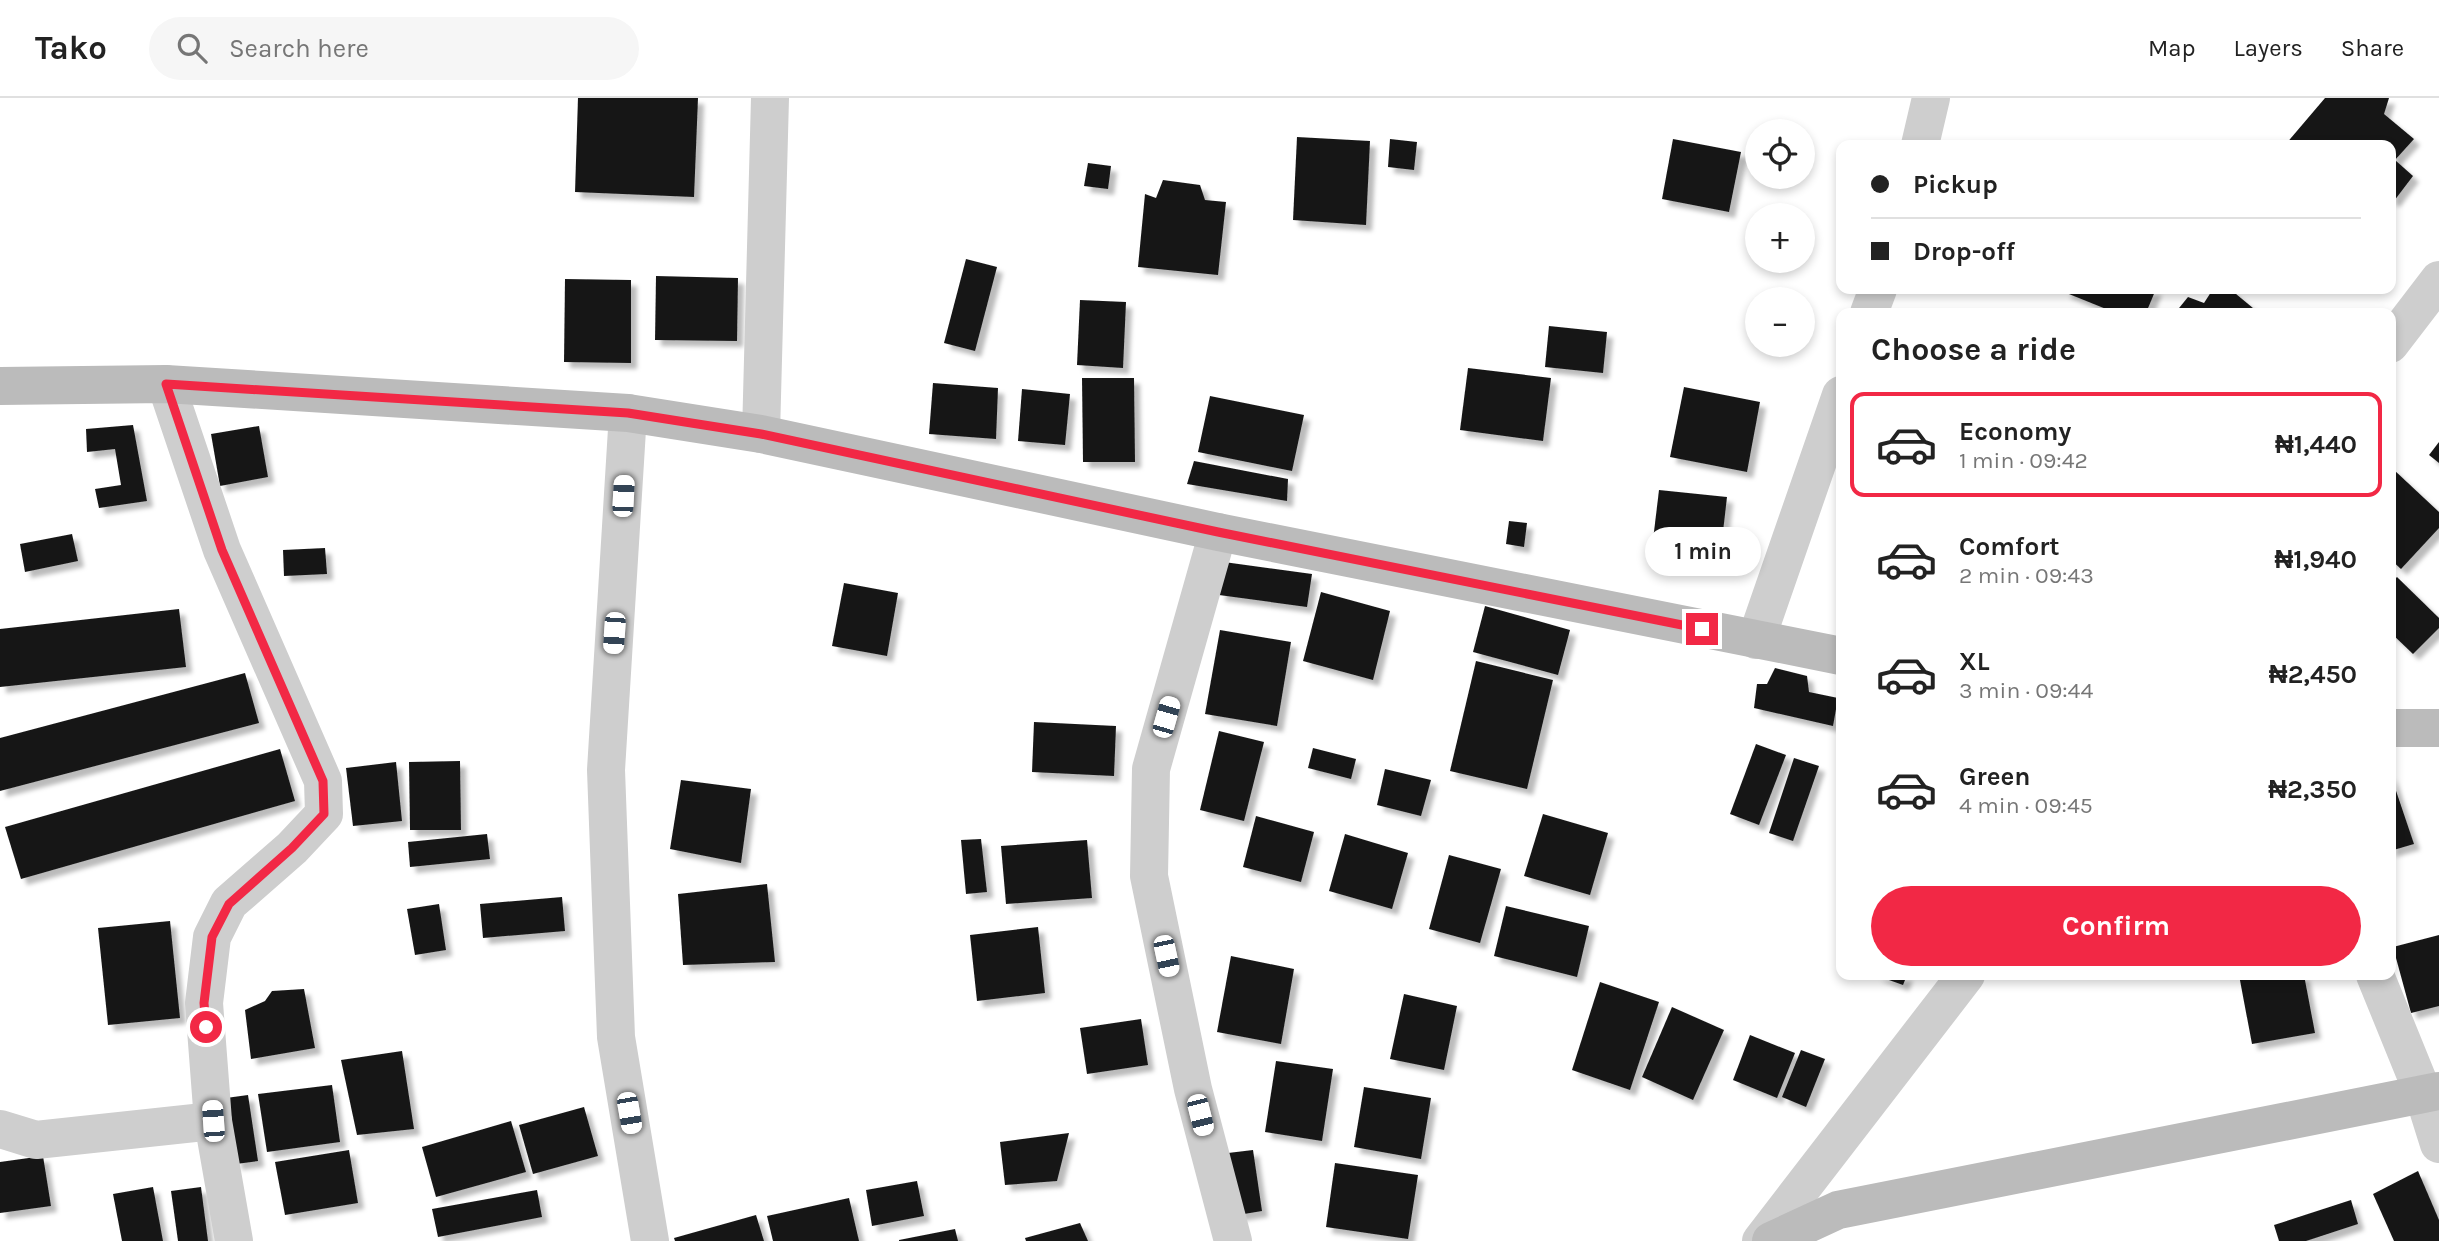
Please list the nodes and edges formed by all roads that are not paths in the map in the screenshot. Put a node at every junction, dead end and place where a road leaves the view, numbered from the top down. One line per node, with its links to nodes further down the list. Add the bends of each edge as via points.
1 (769, 98): 10 (street)
2 (1931, 98): 3 (street)
3 (1921, 140)
4 (2439, 280): 5 (street)
5 (2396, 336)
6 (166, 384): 7 (street); 9 (street); 19 (street, via 222,550 323,781 324,814 229,904 212,937 204,1003)
7 (0, 386)
8 (1836, 409): 12 (street)
9 (628, 413): 10 (street); 23 (street, via 606,783 616,1037)
10 (761, 434): 11 (street)
11 (1218, 532): 12 (street); 24 (street, via 1151,769 1149,876 1193,1089)
12 (1756, 640): 13 (street)
13 (1836, 655)
14 (2396, 728): 15 (street)
15 (2439, 728)
16 (1961, 980): 25 (street)
17 (2377, 980): 18 (street)
18 (2431, 1092): 21 (street); 26 (street, via 1838,1210)
19 (213, 1121): 20 (street, via 36,1140); 22 (street)
20 (0, 1129)
21 (2439, 1144)
22 (234, 1241)
23 (650, 1241)
24 (1233, 1241)
25 (1761, 1241)
26 (1770, 1241)

